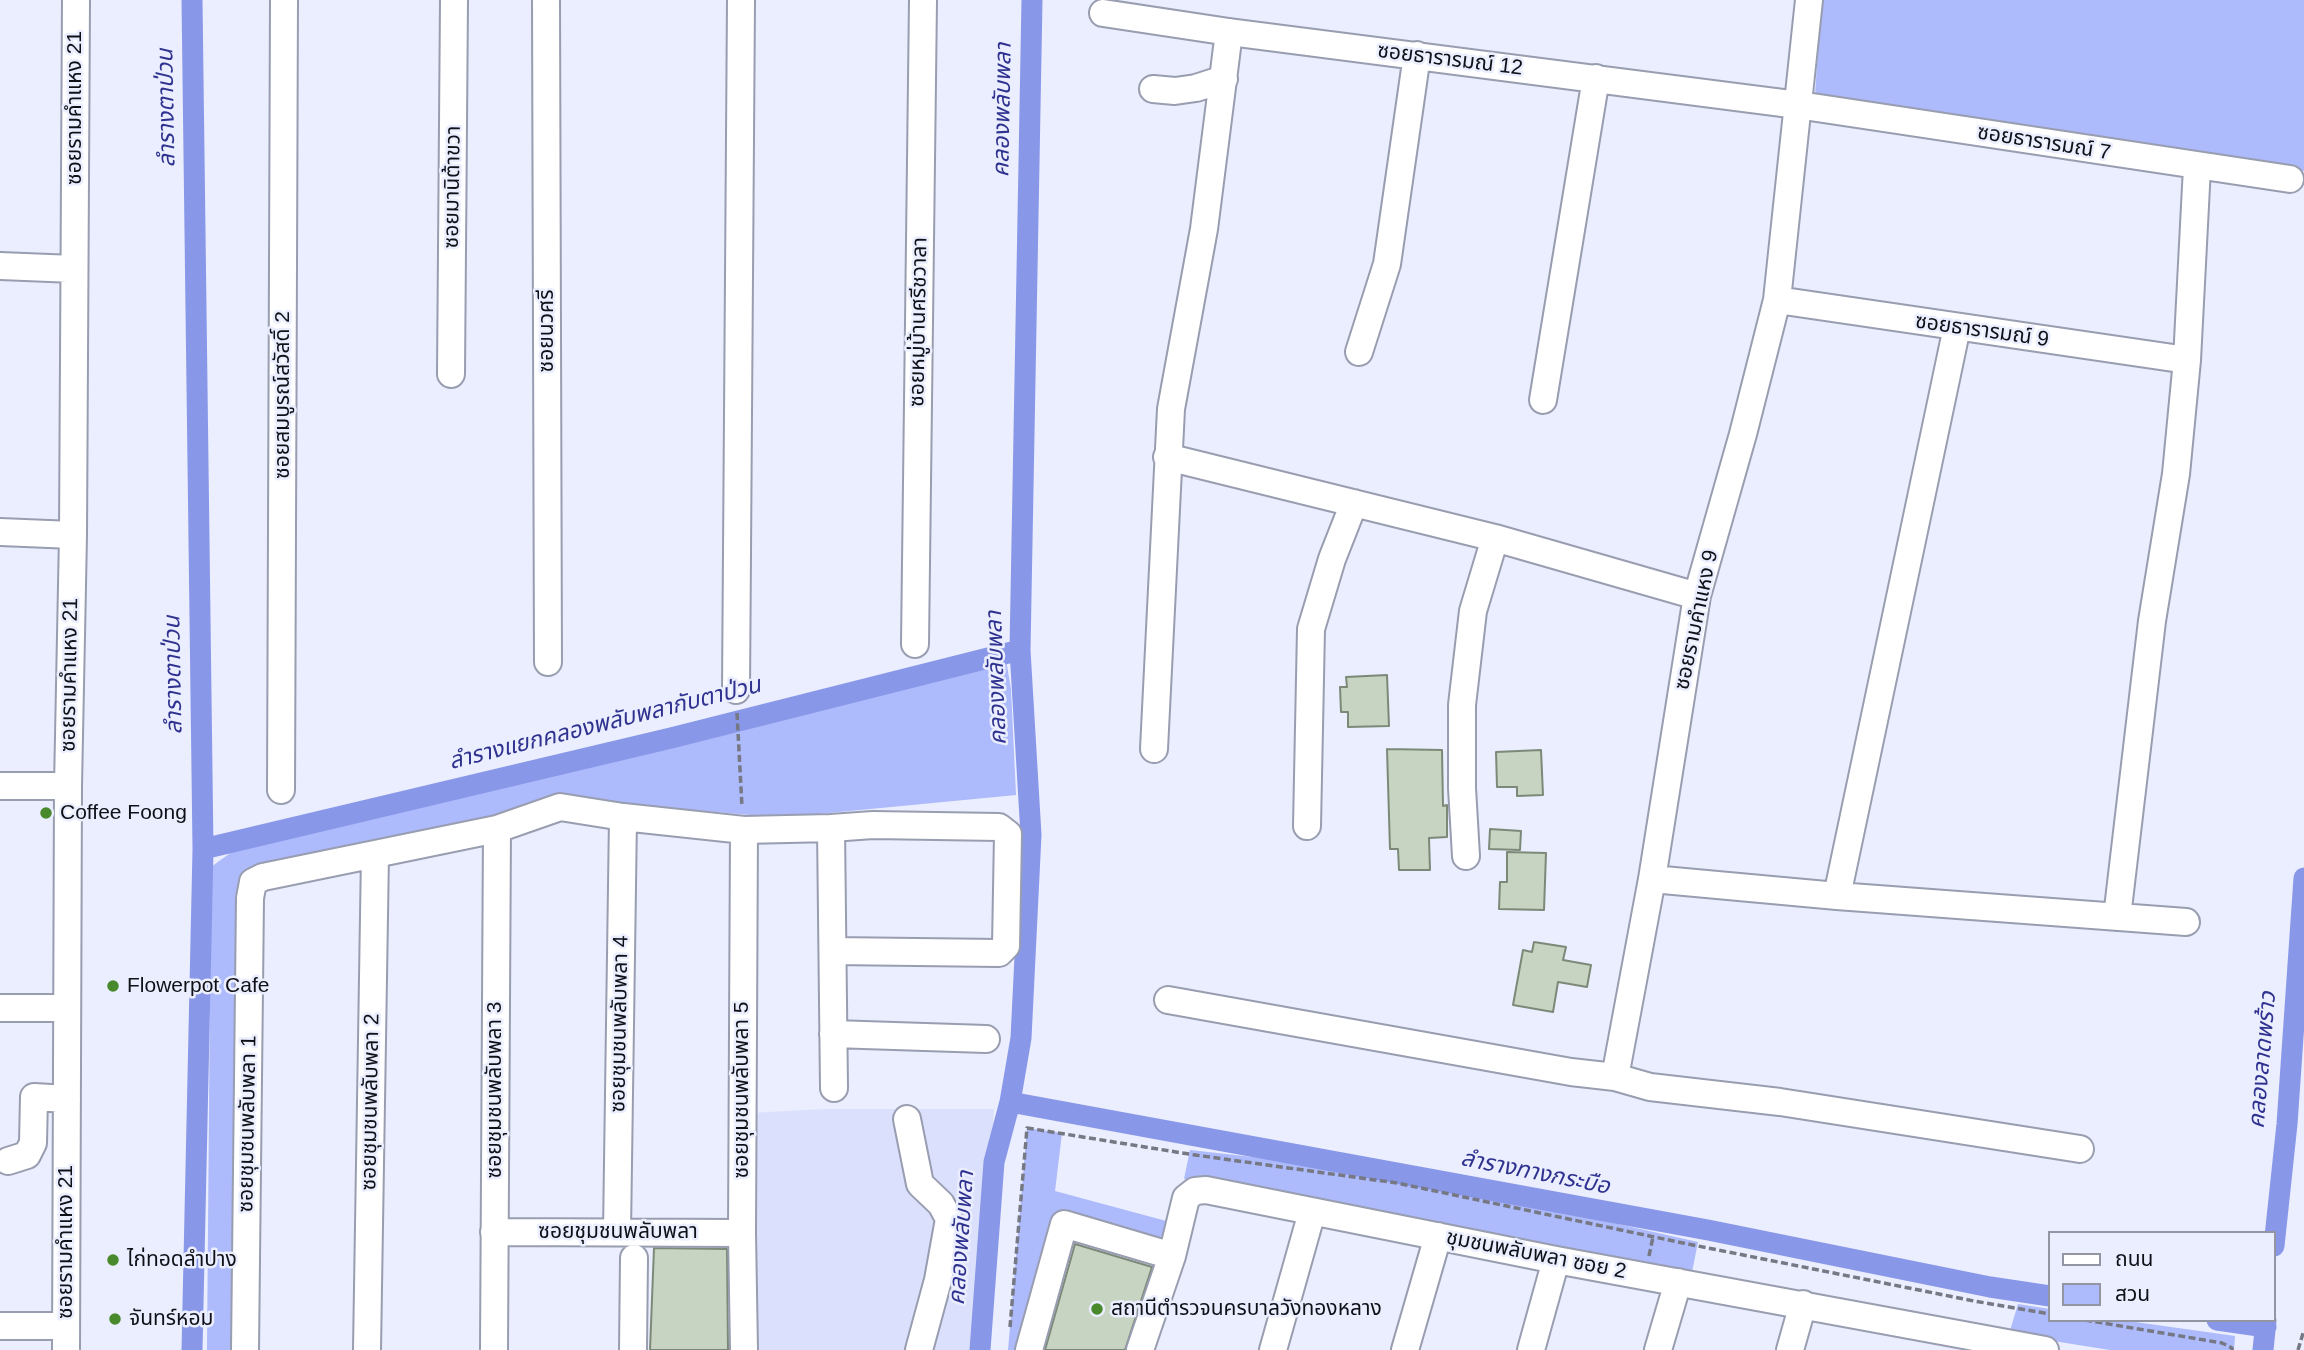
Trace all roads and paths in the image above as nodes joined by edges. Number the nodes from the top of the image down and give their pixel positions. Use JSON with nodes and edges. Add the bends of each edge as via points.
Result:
{"nodes":[{"id":1,"x":76,"y":0,"type":"edge"},
{"id":2,"x":284,"y":0,"type":"edge"},
{"id":3,"x":454,"y":0,"type":"edge"},
{"id":4,"x":545,"y":0,"type":"edge"},
{"id":5,"x":741,"y":0,"type":"edge"},
{"id":6,"x":923,"y":0,"type":"edge"},
{"id":7,"x":1809,"y":0,"type":"edge"},
{"id":8,"x":1103,"y":13,"type":"dead end"},
{"id":9,"x":1229,"y":32,"type":"junction"},
{"id":10,"x":1417,"y":55,"type":"junction"},
{"id":11,"x":1596,"y":78,"type":"junction"},
{"id":12,"x":1224,"y":79,"type":"junction"},
{"id":13,"x":1153,"y":89,"type":"dead end"},
{"id":14,"x":1798,"y":105,"type":"junction"},
{"id":15,"x":2197,"y":167,"type":"junction"},
{"id":16,"x":2290,"y":179,"type":"dead end"},
{"id":17,"x":0,"y":266,"type":"edge"},
{"id":18,"x":74,"y":269,"type":"junction"},
{"id":19,"x":1777,"y":300,"type":"junction"},
{"id":20,"x":1957,"y":327,"type":"junction"},
{"id":21,"x":1359,"y":352,"type":"dead end"},
{"id":22,"x":2187,"y":360,"type":"junction"},
{"id":23,"x":451,"y":374,"type":"dead end"},
{"id":24,"x":1543,"y":400,"type":"dead end"},
{"id":25,"x":1167,"y":457,"type":"junction"},
{"id":26,"x":1354,"y":503,"type":"junction"},
{"id":27,"x":0,"y":532,"type":"edge"},
{"id":28,"x":73,"y":534,"type":"junction"},
{"id":29,"x":1495,"y":538,"type":"junction"},
{"id":30,"x":1697,"y":596,"type":"junction"},
{"id":31,"x":915,"y":644,"type":"dead end"},
{"id":32,"x":548,"y":662,"type":"dead end"},
{"id":33,"x":736,"y":690,"type":"joint"},
{"id":34,"x":1154,"y":748,"type":"dead end"},
{"id":35,"x":0,"y":786,"type":"edge"},
{"id":36,"x":68,"y":786,"type":"junction"},
{"id":37,"x":281,"y":790,"type":"dead end"},
{"id":38,"x":622,"y":817,"type":"junction"},
{"id":39,"x":1307,"y":826,"type":"dead end"},
{"id":40,"x":831,"y":828,"type":"junction"},
{"id":41,"x":497,"y":829,"type":"junction"},
{"id":42,"x":744,"y":830,"type":"junction"},
{"id":43,"x":375,"y":854,"type":"junction"},
{"id":44,"x":1465,"y":856,"type":"dead end"},
{"id":45,"x":1652,"y":879,"type":"junction"},
{"id":46,"x":1837,"y":896,"type":"junction"},
{"id":47,"x":2117,"y":917,"type":"junction"},
{"id":48,"x":2186,"y":922,"type":"dead end"},
{"id":49,"x":832,"y":951,"type":"junction"},
{"id":50,"x":1168,"y":1000,"type":"dead end"},
{"id":51,"x":0,"y":1008,"type":"edge"},
{"id":52,"x":67,"y":1008,"type":"junction"},
{"id":53,"x":833,"y":1034,"type":"junction"},
{"id":54,"x":986,"y":1039,"type":"dead end"},
{"id":55,"x":1615,"y":1077,"type":"junction"},
{"id":56,"x":834,"y":1088,"type":"dead end"},
{"id":57,"x":67,"y":1099,"type":"junction"},
{"id":58,"x":907,"y":1119,"type":"dead end"},
{"id":59,"x":33,"y":1133,"type":"junction"},
{"id":60,"x":67,"y":1135,"type":"junction"},
{"id":61,"x":2080,"y":1149,"type":"dead end"},
{"id":62,"x":8,"y":1161,"type":"dead end"},
{"id":63,"x":1312,"y":1212,"type":"junction"},
{"id":64,"x":494,"y":1232,"type":"junction"},
{"id":65,"x":617,"y":1232,"type":"junction"},
{"id":66,"x":741,"y":1233,"type":"junction"},
{"id":67,"x":1438,"y":1236,"type":"junction"},
{"id":68,"x":1172,"y":1256,"type":"junction"},
{"id":69,"x":634,"y":1258,"type":"dead end"},
{"id":70,"x":1556,"y":1260,"type":"junction"},
{"id":71,"x":1678,"y":1282,"type":"junction"},
{"id":72,"x":1803,"y":1304,"type":"junction"},
{"id":73,"x":2097,"y":1322,"type":"edge"},
{"id":74,"x":0,"y":1326,"type":"edge"},
{"id":75,"x":2304,"y":1330,"type":"edge"},
{"id":76,"x":66,"y":1338,"type":"edge"},
{"id":77,"x":1922,"y":1338,"type":"edge"},
{"id":78,"x":245,"y":1350,"type":"edge"},
{"id":79,"x":367,"y":1350,"type":"edge"},
{"id":80,"x":494,"y":1350,"type":"edge"},
{"id":81,"x":633,"y":1350,"type":"edge"},
{"id":82,"x":744,"y":1350,"type":"edge"},
{"id":83,"x":919,"y":1350,"type":"edge"},
{"id":84,"x":1029,"y":1350,"type":"edge"},
{"id":85,"x":1140,"y":1350,"type":"edge"},
{"id":86,"x":1273,"y":1350,"type":"edge"},
{"id":87,"x":1405,"y":1350,"type":"edge"},
{"id":88,"x":1531,"y":1350,"type":"edge"},
{"id":89,"x":1658,"y":1350,"type":"edge"},
{"id":90,"x":1790,"y":1350,"type":"edge"},
{"id":91,"x":2045,"y":1350,"type":"edge"},
{"id":92,"x":2232,"y":1350,"type":"edge"},
{"id":93,"x":2298,"y":1350,"type":"edge"}],
"edges":[{"from":1,"to":18,"type":"street","name":"ซอยรามคำแหง 21"},
{"from":2,"to":37,"type":"street","name":"ซอยสมบูรณ์สวัสดิ์ 2"},
{"from":3,"to":23,"type":"street","name":"ซอยมานิต้าขวา"},
{"from":4,"to":32,"type":"street","name":"ซอยนวศรี"},
{"from":5,"to":33,"type":"street"},
{"from":6,"to":31,"type":"street","name":"ซอยหมู่บ้านศรีชวาลา"},
{"from":7,"to":14,"type":"street","name":"ซอยรามคำแหง 9"},
{"from":8,"to":9,"type":"street","name":"ซอยธารารมณ์ 12"},
{"from":9,"to":10,"type":"street","name":"ซอยธารารมณ์ 12"},
{"from":9,"to":12,"type":"street"},
{"from":10,"to":11,"type":"street","name":"ซอยธารารมณ์ 12"},
{"from":10,"to":21,"type":"street","via":[[1387,264]]},
{"from":11,"to":14,"type":"street","name":"ซอยธารารมณ์ 12"},
{"from":11,"to":24,"type":"street"},
{"from":12,"to":13,"type":"street","via":[[1186,89]]},
{"from":12,"to":25,"type":"street"},
{"from":14,"to":15,"type":"street","name":"ซอยธารารมณ์ 7"},
{"from":14,"to":19,"type":"street","name":"ซอยรามคำแหง 9"},
{"from":15,"to":16,"type":"street","name":"ซอยธารารมณ์ 7"},
{"from":15,"to":22,"type":"street"},
{"from":17,"to":18,"type":"street"},
{"from":18,"to":28,"type":"street","name":"ซอยรามคำแหง 21"},
{"from":19,"to":20,"type":"street","name":"ซอยธารารมณ์ 9"},
{"from":19,"to":30,"type":"street","name":"ซอยรามคำแหง 9"},
{"from":20,"to":22,"type":"street","name":"ซอยธารารมณ์ 9"},
{"from":20,"to":46,"type":"street"},
{"from":22,"to":47,"type":"street"},
{"from":25,"to":26,"type":"street"},
{"from":25,"to":34,"type":"street"},
{"from":26,"to":29,"type":"street"},
{"from":26,"to":39,"type":"street","via":[[1311,629]]},
{"from":27,"to":28,"type":"street"},
{"from":28,"to":36,"type":"street","name":"ซอยรามคำแหง 21"},
{"from":29,"to":30,"type":"street"},
{"from":29,"to":44,"type":"street","via":[[1473,611],[1462,705]]},
{"from":30,"to":45,"type":"street","name":"ซอยรามคำแหง 9"},
{"from":33,"to":42,"type":"path"},
{"from":35,"to":36,"type":"street"},
{"from":36,"to":52,"type":"street","name":"ซอยรามคำแหง 21"},
{"from":38,"to":41,"type":"street","via":[[560,807]]},
{"from":38,"to":42,"type":"street"},
{"from":38,"to":65,"type":"street","name":"ซอยชุมชนพลับพลา 4"},
{"from":40,"to":42,"type":"street"},
{"from":40,"to":49,"type":"street"},
{"from":40,"to":49,"type":"street","via":[[999,827],[1008,834],[1006,946],[999,953]]},
{"from":41,"to":43,"type":"street"},
{"from":41,"to":64,"type":"street","name":"ซอยชุมชนพลับพลา 3"},
{"from":42,"to":66,"type":"street","name":"ซอยชุมชนพลับพลา 5"},
{"from":43,"to":78,"type":"street","name":"ซอยชุมชนพลับพลา 1","via":[[253,882]]},
{"from":43,"to":79,"type":"street","name":"ซอยชุมชนพลับพลา 2"},
{"from":45,"to":46,"type":"street"},
{"from":45,"to":55,"type":"street","name":"ซอยรามคำแหง 9"},
{"from":46,"to":47,"type":"street"},
{"from":47,"to":48,"type":"street"},
{"from":49,"to":53,"type":"street"},
{"from":50,"to":55,"type":"street"},
{"from":51,"to":52,"type":"street"},
{"from":52,"to":57,"type":"street","name":"ซอยรามคำแหง 21"},
{"from":53,"to":54,"type":"street"},
{"from":53,"to":56,"type":"street"},
{"from":55,"to":61,"type":"street","via":[[1650,1087],[1780,1102]]},
{"from":57,"to":59,"type":"street","via":[[34,1097]]},
{"from":57,"to":60,"type":"street","name":"ซอยรามคำแหง 21"},
{"from":58,"to":83,"type":"street","via":[[920,1184],[949,1219]]},
{"from":59,"to":60,"type":"street"},
{"from":59,"to":62,"type":"street","via":[[27,1155]]},
{"from":60,"to":76,"type":"street","name":"ซอยรามคำแหง 21"},
{"from":63,"to":67,"type":"street","name":"ชุมชนพลับพลา ซอย 2"},
{"from":63,"to":68,"type":"street","name":"ชุมชนพลับพลา ซอย 2","via":[[1195,1191],[1182,1208]]},
{"from":63,"to":86,"type":"street"},
{"from":64,"to":65,"type":"street","name":"ซอยชุมชนพลับพลา"},
{"from":64,"to":80,"type":"street","name":"ซอยชุมชนพลับพลา 3"},
{"from":65,"to":66,"type":"street","name":"ซอยชุมชนพลับพลา"},
{"from":66,"to":82,"type":"street","name":"ซอยชุมชนพลับพลา 5"},
{"from":67,"to":70,"type":"street","name":"ชุมชนพลับพลา ซอย 2"},
{"from":67,"to":87,"type":"street"},
{"from":68,"to":84,"type":"street","via":[[1064,1224]]},
{"from":68,"to":85,"type":"street","name":"ชุมชนพลับพลา ซอย 2"},
{"from":69,"to":81,"type":"street"},
{"from":70,"to":71,"type":"street","name":"ชุมชนพลับพลา ซอย 2"},
{"from":70,"to":88,"type":"street"},
{"from":71,"to":72,"type":"street","name":"ชุมชนพลับพลา ซอย 2"},
{"from":71,"to":89,"type":"street"},
{"from":72,"to":77,"type":"street","name":"ชุมชนพลับพลา ซอย 2"},
{"from":72,"to":90,"type":"street"},
{"from":73,"to":92,"type":"path","via":[[2222,1343]]},
{"from":74,"to":76,"type":"street"},
{"from":75,"to":93,"type":"path"},
{"from":77,"to":91,"type":"street","name":"ชุมชนพลับพลา ซอย 2"}]}
